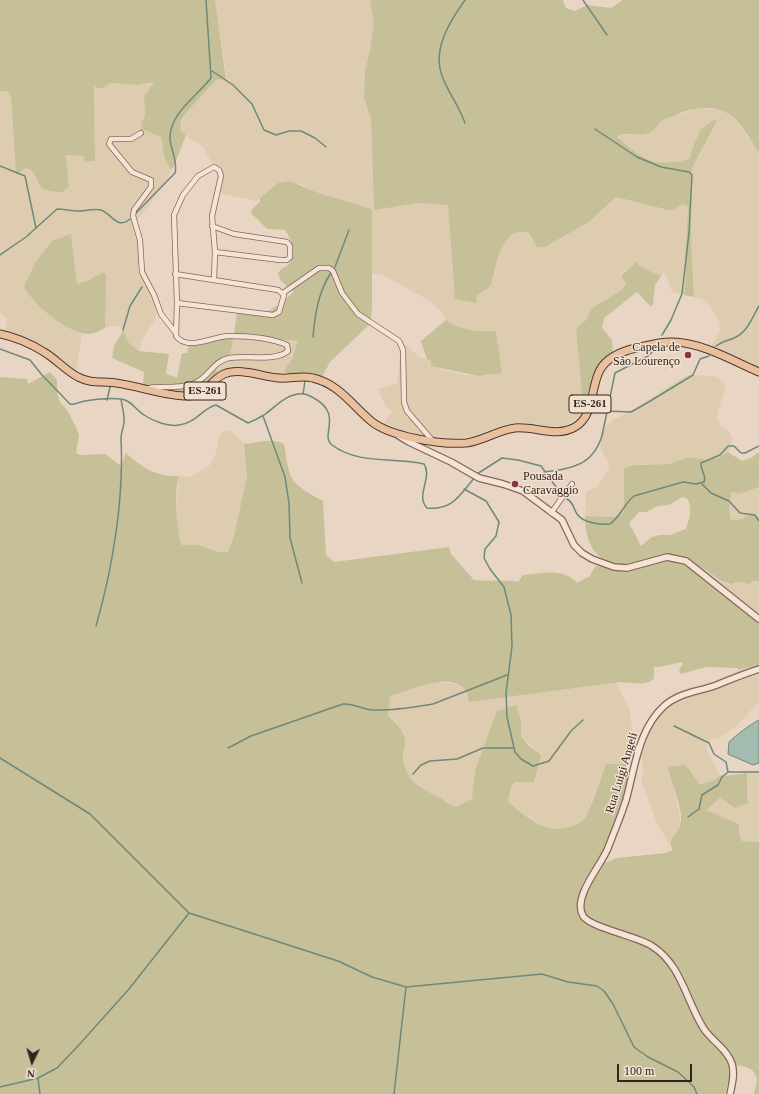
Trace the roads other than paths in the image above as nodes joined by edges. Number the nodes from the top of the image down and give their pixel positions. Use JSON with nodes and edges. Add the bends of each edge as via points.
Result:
{"nodes":[{"id":1,"x":141,"y":133,"type":"dead end"},
{"id":2,"x":212,"y":226,"type":"junction"},
{"id":3,"x":215,"y":252,"type":"junction"},
{"id":4,"x":176,"y":274,"type":"junction"},
{"id":5,"x":214,"y":279,"type":"junction"},
{"id":6,"x":283,"y":293,"type":"junction"},
{"id":7,"x":177,"y":303,"type":"junction"},
{"id":8,"x":175,"y":332,"type":"junction"},
{"id":9,"x":0,"y":334,"type":"edge"},
{"id":10,"x":759,"y":372,"type":"edge"},
{"id":11,"x":144,"y":390,"type":"junction"},
{"id":12,"x":399,"y":435,"type":"junction"},
{"id":13,"x":432,"y":440,"type":"junction"},
{"id":14,"x":572,"y":484,"type":"dead end"},
{"id":15,"x":551,"y":513,"type":"junction"},
{"id":16,"x":759,"y":619,"type":"edge"},
{"id":17,"x":759,"y":669,"type":"edge"},
{"id":18,"x":730,"y":1094,"type":"edge"}],
"edges":[{"from":1,"to":8,"type":"street","via":[[132,139],[111,139],[108,144],[132,172],[151,180],[151,186],[133,213],[140,240],[142,272],[161,314]]},
{"from":2,"to":3,"type":"street"},
{"from":2,"to":3,"type":"street","via":[[234,234],[287,242],[290,246],[290,257],[287,260]]},
{"from":2,"to":4,"type":"street","via":[[221,178],[221,172],[217,168],[211,168],[198,176],[182,195],[175,211],[173,221]]},
{"from":3,"to":5,"type":"street"},
{"from":4,"to":5,"type":"street"},
{"from":4,"to":7,"type":"street"},
{"from":5,"to":6,"type":"street"},
{"from":6,"to":7,"type":"street","via":[[278,312],[273,315]]},
{"from":6,"to":13,"type":"street","via":[[315,270],[324,267],[333,271],[342,293],[358,314],[399,340],[403,350],[404,402],[407,411]]},
{"from":7,"to":8,"type":"street"},
{"from":8,"to":11,"type":"street","via":[[179,340],[185,343],[231,336],[282,343],[289,349],[284,354],[268,357],[218,362],[198,382],[188,385]]},
{"from":9,"to":11,"type":"main road","number":"ES-261","via":[[44,352],[83,380],[116,383]]},
{"from":10,"to":13,"type":"main road","number":"ES-261","via":[[693,345],[664,342],[626,350],[607,362],[600,370],[585,417],[574,428],[565,432],[516,428],[468,442]]},
{"from":11,"to":12,"type":"main road","number":"ES-261","via":[[194,395],[207,390],[221,376],[230,373],[280,378],[309,376],[335,387],[371,422]]},
{"from":12,"to":13,"type":"main road","number":"ES-261"},
{"from":12,"to":15,"type":"street","via":[[479,478],[523,491]]},
{"from":14,"to":15,"type":"street"},
{"from":15,"to":16,"type":"street","via":[[562,520],[574,545],[592,559],[614,567],[627,568],[667,557],[686,561]]},
{"from":17,"to":18,"type":"street","name":"Rua Luigi Angeli","via":[[687,692],[664,706],[654,717],[640,746],[626,800],[605,856],[584,891],[581,902],[583,916],[599,927],[650,945],[661,952],[672,965],[705,1030],[729,1057],[733,1073]]}]}
